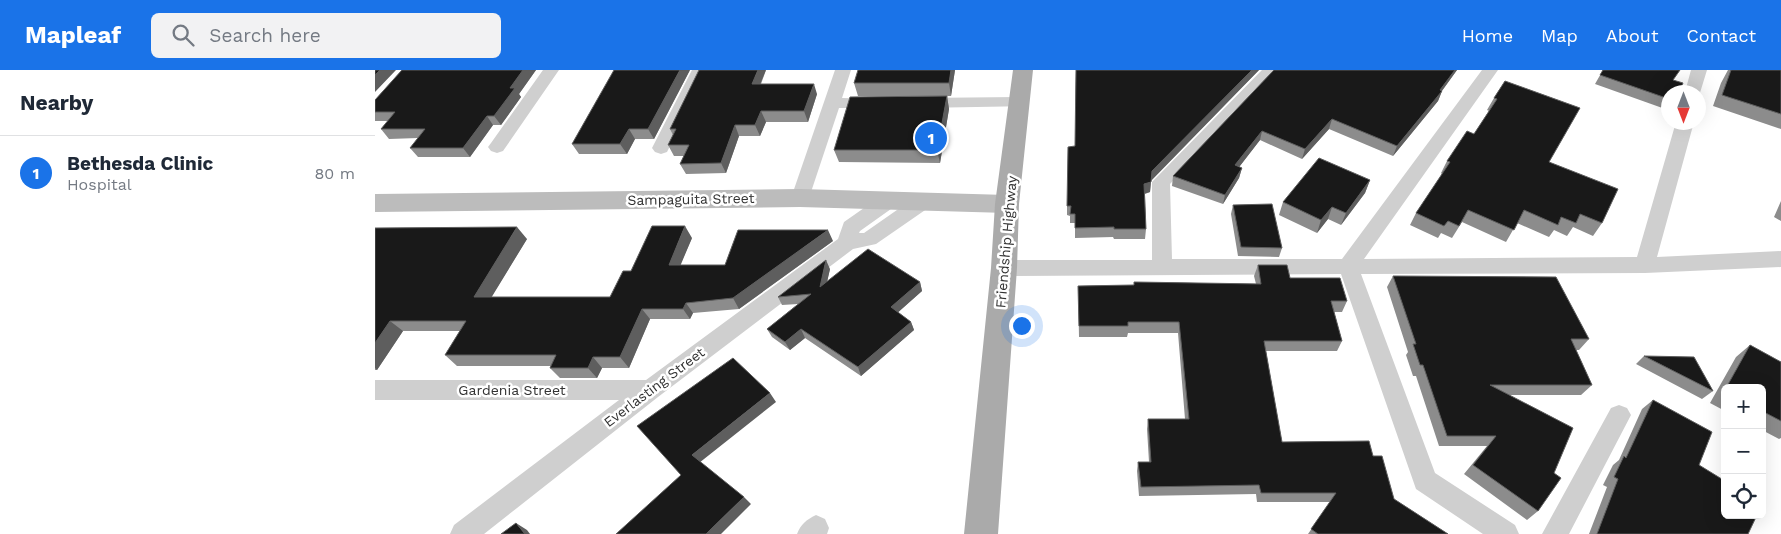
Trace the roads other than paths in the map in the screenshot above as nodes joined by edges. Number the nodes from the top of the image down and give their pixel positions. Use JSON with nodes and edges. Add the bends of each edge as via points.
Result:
{"nodes":[{"id":1,"x":551,"y":70,"type":"edge"},
{"id":2,"x":700,"y":70,"type":"edge"},
{"id":3,"x":843,"y":70,"type":"edge"},
{"id":4,"x":1023,"y":70,"type":"edge"},
{"id":5,"x":1271,"y":70,"type":"edge"},
{"id":6,"x":1490,"y":70,"type":"edge"},
{"id":7,"x":1699,"y":70,"type":"edge"},
{"id":8,"x":1695,"y":85,"type":"edge"},
{"id":9,"x":1020,"y":102,"type":"junction"},
{"id":10,"x":833,"y":103,"type":"junction"},
{"id":11,"x":1683,"y":130,"type":"edge"},
{"id":12,"x":497,"y":147,"type":"dead end"},
{"id":13,"x":661,"y":148,"type":"dead end"},
{"id":14,"x":800,"y":198,"type":"junction"},
{"id":15,"x":891,"y":199,"type":"junction"},
{"id":16,"x":924,"y":201,"type":"junction"},
{"id":17,"x":375,"y":204,"type":"edge"},
{"id":18,"x":1007,"y":204,"type":"junction"},
{"id":19,"x":847,"y":243,"type":"junction"},
{"id":20,"x":1781,"y":259,"type":"edge"},
{"id":21,"x":1645,"y":265,"type":"junction"},
{"id":22,"x":1348,"y":266,"type":"junction"},
{"id":23,"x":1162,"y":267,"type":"junction"},
{"id":24,"x":1004,"y":268,"type":"junction"},
{"id":25,"x":375,"y":390,"type":"edge"},
{"id":26,"x":650,"y":390,"type":"junction"},
{"id":27,"x":1619,"y":415,"type":"dead end"},
{"id":28,"x":463,"y":534,"type":"edge"},
{"id":29,"x":981,"y":534,"type":"edge"},
{"id":30,"x":1507,"y":534,"type":"edge"},
{"id":31,"x":1555,"y":534,"type":"edge"}],
"edges":[{"from":1,"to":12,"type":"street"},
{"from":2,"to":13,"type":"street"},
{"from":3,"to":10,"type":"street"},
{"from":4,"to":9,"type":"main road","name":"Friendship Highway"},
{"from":5,"to":23,"type":"street","via":[[1161,182]]},
{"from":6,"to":22,"type":"street"},
{"from":7,"to":8,"type":"street"},
{"from":9,"to":10,"type":"street"},
{"from":9,"to":18,"type":"main road","name":"Friendship Highway"},
{"from":10,"to":14,"type":"street"},
{"from":11,"to":21,"type":"street"},
{"from":14,"to":15,"type":"main road","name":"Sampaguita Street"},
{"from":14,"to":17,"type":"main road","name":"Sampaguita Street"},
{"from":15,"to":16,"type":"main road","name":"Sampaguita Street"},
{"from":15,"to":19,"type":"street","name":"Everlasting Street","via":[[851,227]]},
{"from":16,"to":18,"type":"main road","name":"Sampaguita Street"},
{"from":16,"to":19,"type":"street","name":"Everlasting Street","via":[[869,239]]},
{"from":18,"to":24,"type":"main road","name":"Friendship Highway"},
{"from":19,"to":26,"type":"street","name":"Everlasting Street"},
{"from":20,"to":21,"type":"street"},
{"from":21,"to":22,"type":"street"},
{"from":22,"to":23,"type":"street"},
{"from":22,"to":30,"type":"street","via":[[1425,481]]},
{"from":23,"to":24,"type":"street"},
{"from":24,"to":29,"type":"main road","name":"Friendship Highway"},
{"from":25,"to":26,"type":"street","name":"Gardenia Street"},
{"from":26,"to":28,"type":"street","name":"Everlasting Street"},
{"from":27,"to":31,"type":"street"}]}
